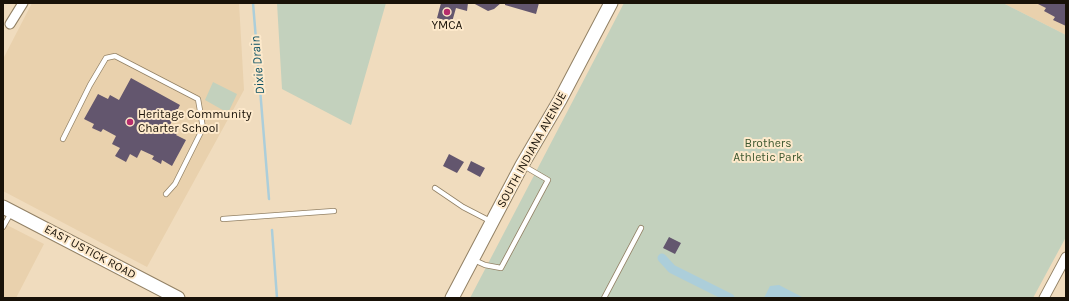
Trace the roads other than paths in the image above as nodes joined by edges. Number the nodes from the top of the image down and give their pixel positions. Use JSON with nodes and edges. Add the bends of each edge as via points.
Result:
{"nodes":[{"id":1,"x":23,"y":3,"type":"edge"},
{"id":2,"x":612,"y":3,"type":"edge"},
{"id":3,"x":10,"y":24,"type":"dead end"},
{"id":4,"x":63,"y":139,"type":"dead end"},
{"id":5,"x":522,"y":165,"type":"junction"},
{"id":6,"x":435,"y":188,"type":"dead end"},
{"id":7,"x":166,"y":194,"type":"dead end"},
{"id":8,"x":7,"y":209,"type":"edge"},
{"id":9,"x":334,"y":211,"type":"dead end"},
{"id":10,"x":223,"y":219,"type":"dead end"},
{"id":11,"x":492,"y":222,"type":"junction"},
{"id":12,"x":3,"y":227,"type":"edge"},
{"id":13,"x":641,"y":228,"type":"dead end"},
{"id":14,"x":1066,"y":256,"type":"edge"},
{"id":15,"x":472,"y":259,"type":"junction"},
{"id":16,"x":178,"y":298,"type":"edge"},
{"id":17,"x":452,"y":298,"type":"edge"},
{"id":18,"x":604,"y":298,"type":"edge"},
{"id":19,"x":1044,"y":298,"type":"edge"}],
"edges":[{"from":1,"to":3,"type":"street"},
{"from":2,"to":5,"type":"main road","name":"SOUTH INDIANA AVENUE"},
{"from":4,"to":7,"type":"lane","via":[[106,58],[115,56],[198,99],[203,128],[175,184]]},
{"from":5,"to":11,"type":"main road","name":"SOUTH INDIANA AVENUE"},
{"from":5,"to":15,"type":"lane","via":[[548,180],[504,263],[501,268],[492,267]]},
{"from":6,"to":11,"type":"lane"},
{"from":8,"to":12,"type":"lane"},
{"from":8,"to":16,"type":"main road","name":"EAST USTICK ROAD"},
{"from":9,"to":10,"type":"lane"},
{"from":11,"to":15,"type":"main road","name":"SOUTH INDIANA AVENUE"},
{"from":13,"to":18,"type":"lane"},
{"from":14,"to":19,"type":"street"},
{"from":15,"to":17,"type":"main road","name":"SOUTH INDIANA AVENUE"}]}
